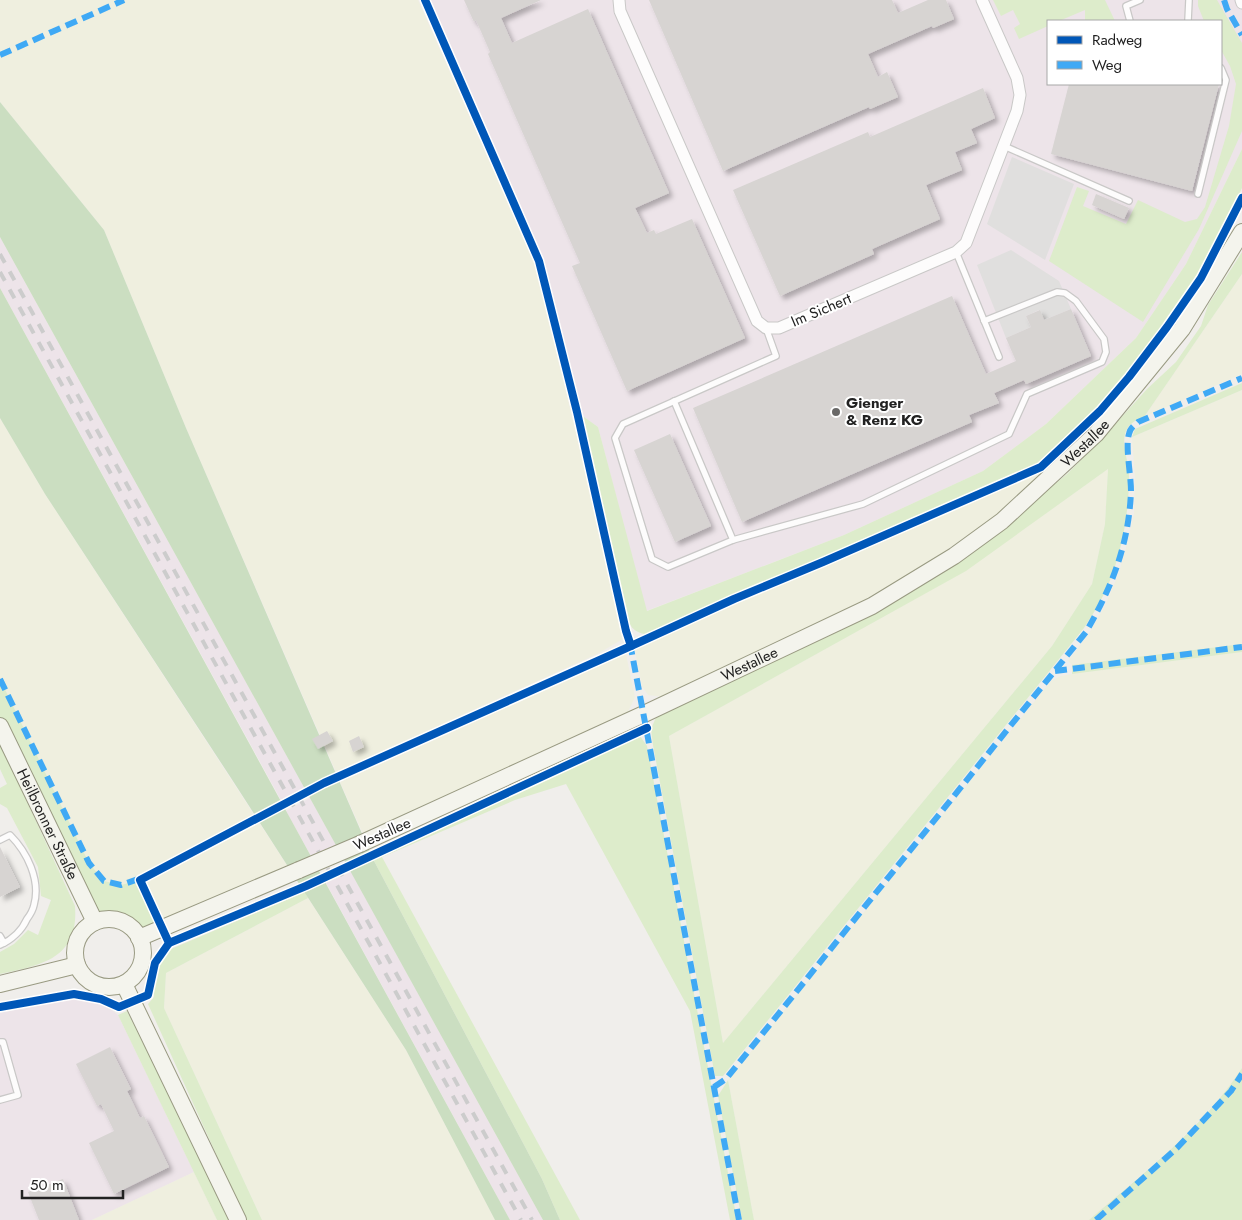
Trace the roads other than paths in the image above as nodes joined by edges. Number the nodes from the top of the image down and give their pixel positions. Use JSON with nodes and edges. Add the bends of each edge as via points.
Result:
{"nodes":[{"id":1,"x":620,"y":0,"type":"edge"},
{"id":2,"x":982,"y":0,"type":"edge"},
{"id":3,"x":1140,"y":0,"type":"edge"},
{"id":4,"x":1189,"y":0,"type":"edge"},
{"id":5,"x":1130,"y":20,"type":"edge"},
{"id":6,"x":1188,"y":20,"type":"edge"},
{"id":7,"x":1222,"y":70,"type":"edge"},
{"id":8,"x":1004,"y":146,"type":"junction"},
{"id":9,"x":1198,"y":194,"type":"dead end"},
{"id":10,"x":1128,"y":201,"type":"dead end"},
{"id":11,"x":1242,"y":232,"type":"edge"},
{"id":12,"x":956,"y":252,"type":"junction"},
{"id":13,"x":984,"y":321,"type":"junction"},
{"id":14,"x":766,"y":328,"type":"junction"},
{"id":15,"x":999,"y":357,"type":"dead end"},
{"id":16,"x":674,"y":401,"type":"junction"},
{"id":17,"x":733,"y":540,"type":"junction"},
{"id":18,"x":0,"y":726,"type":"edge"},
{"id":19,"x":0,"y":840,"type":"edge"},
{"id":20,"x":95,"y":922,"type":"junction"},
{"id":21,"x":0,"y":936,"type":"edge"},
{"id":22,"x":139,"y":938,"type":"junction"},
{"id":23,"x":2,"y":944,"type":"edge"},
{"id":24,"x":77,"y":965,"type":"junction"},
{"id":25,"x":0,"y":984,"type":"edge"},
{"id":26,"x":124,"y":984,"type":"junction"},
{"id":27,"x":0,"y":1042,"type":"edge"},
{"id":28,"x":0,"y":1100,"type":"edge"},
{"id":29,"x":238,"y":1220,"type":"edge"}],
"edges":[{"from":1,"to":14,"type":"street","via":[[620,11],[757,321]]},
{"from":2,"to":8,"type":"street","via":[[1017,78],[1020,95]]},
{"from":3,"to":5,"type":"lane","via":[[1126,6]]},
{"from":4,"to":6,"type":"lane"},
{"from":7,"to":9,"type":"lane","via":[[1226,80]]},
{"from":8,"to":10,"type":"lane"},
{"from":8,"to":12,"type":"street","via":[[966,243]]},
{"from":11,"to":22,"type":"main road","name":"Westallee","bridge":true,"via":[[1182,329],[1096,434],[1002,521],[954,556],[864,610],[644,714],[360,844]]},
{"from":12,"to":13,"type":"lane"},
{"from":12,"to":14,"type":"street","name":"Im Sichert","via":[[779,328]]},
{"from":13,"to":15,"type":"lane"},
{"from":13,"to":17,"type":"lane","via":[[1056,292],[1065,293],[1076,301],[1104,339],[1106,352],[1102,362],[1027,394],[1009,434],[863,504]]},
{"from":14,"to":16,"type":"lane","via":[[776,356]]},
{"from":16,"to":17,"type":"lane"},
{"from":16,"to":17,"type":"lane","via":[[623,424],[616,438],[652,559],[668,567]]},
{"from":18,"to":20,"type":"main road","name":"Heilbronner Straße"},
{"from":19,"to":23,"type":"lane","via":[[10,835],[17,842],[36,883],[34,905],[22,930]]},
{"from":20,"to":22,"type":"main road","via":[[109,918],[121,921]]},
{"from":20,"to":24,"type":"main road","via":[[84,929],[77,940]]},
{"from":21,"to":23,"type":"lane"},
{"from":22,"to":26,"type":"main road","via":[[143,950],[141,964]]},
{"from":24,"to":25,"type":"main road"},
{"from":24,"to":26,"type":"main road","via":[[84,977],[96,985]]},
{"from":26,"to":29,"type":"main road"},
{"from":27,"to":28,"type":"lane","via":[[3,1042],[18,1095]]}]}
